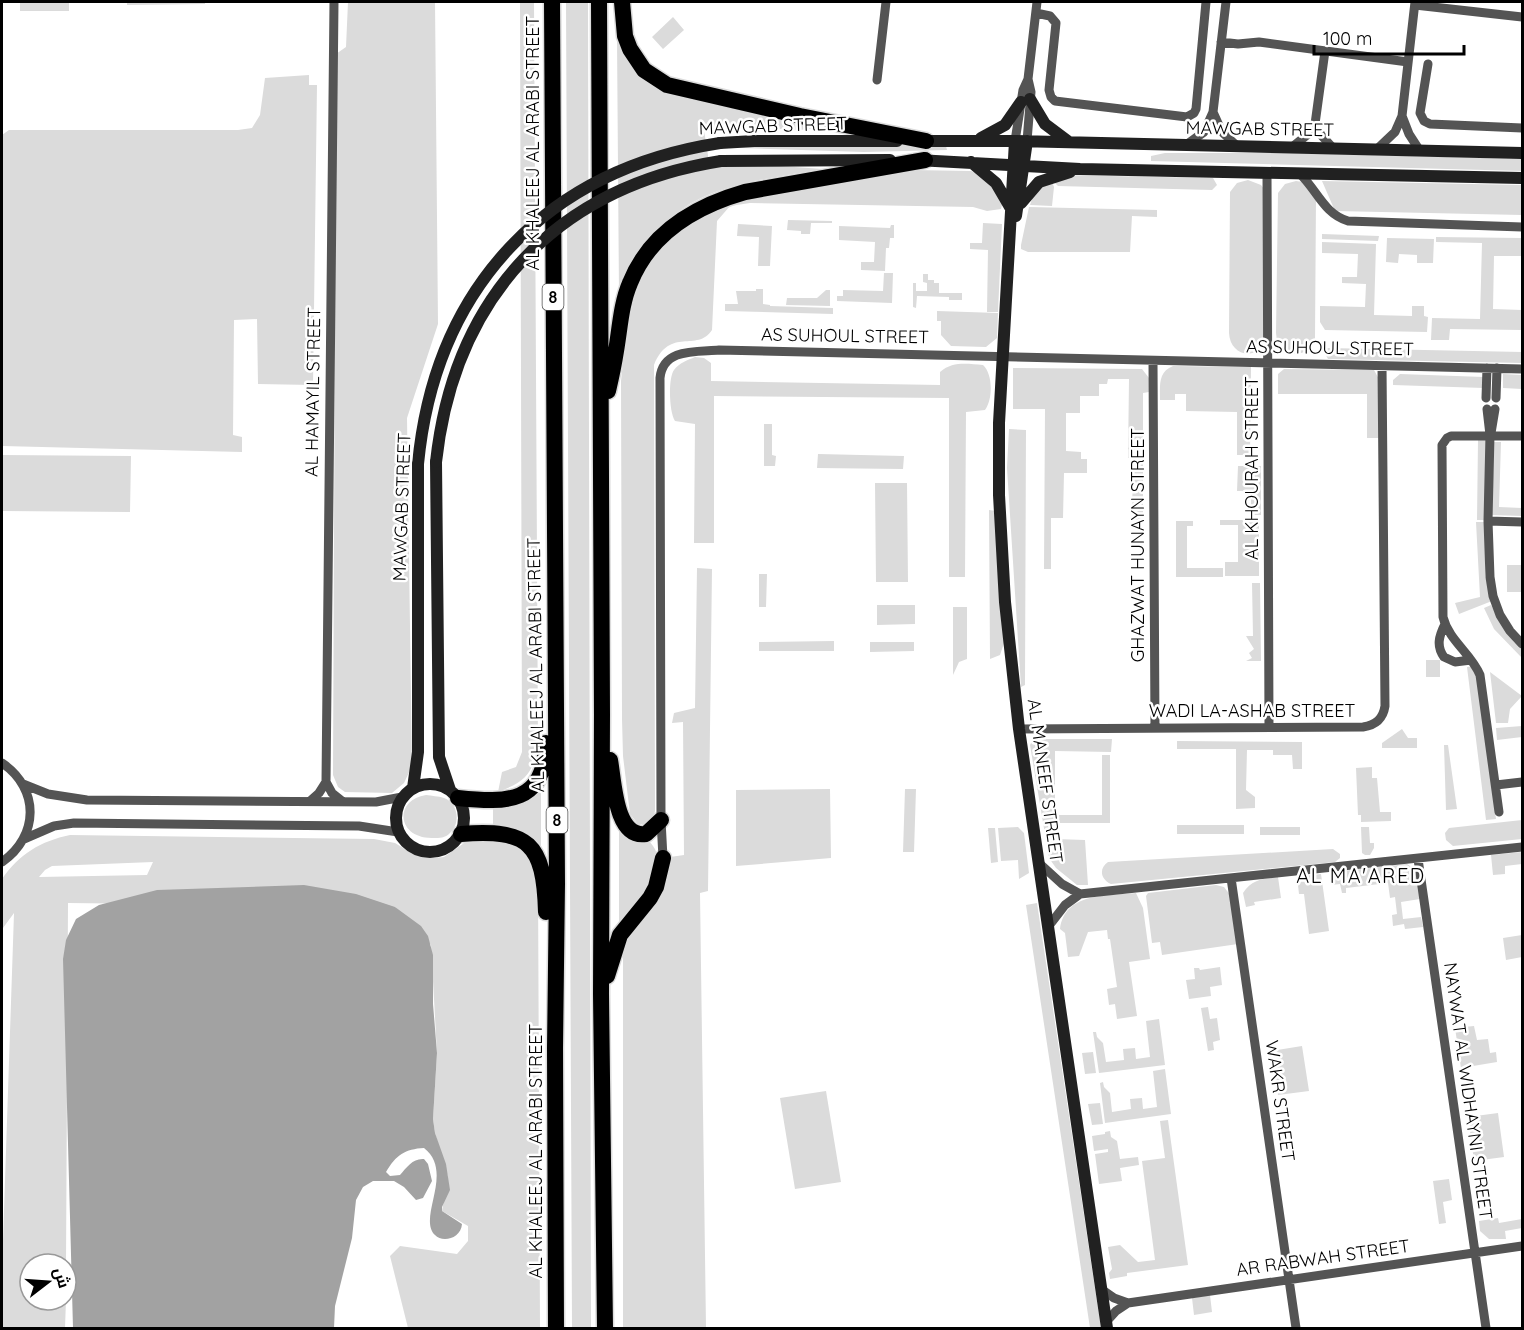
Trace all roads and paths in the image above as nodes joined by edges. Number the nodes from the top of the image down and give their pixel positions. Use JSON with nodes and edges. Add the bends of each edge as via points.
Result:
{"nodes":[{"id":1,"x":334,"y":2,"type":"edge"},
{"id":2,"x":552,"y":2,"type":"edge"},
{"id":3,"x":599,"y":2,"type":"edge"},
{"id":4,"x":622,"y":2,"type":"edge"},
{"id":5,"x":886,"y":2,"type":"edge"},
{"id":6,"x":1037,"y":2,"type":"edge"},
{"id":7,"x":1206,"y":2,"type":"edge"},
{"id":8,"x":1226,"y":2,"type":"edge"},
{"id":9,"x":1415,"y":3,"type":"edge"},
{"id":10,"x":1036,"y":13,"type":"junction"},
{"id":11,"x":1522,"y":17,"type":"edge"},
{"id":12,"x":1203,"y":33,"type":"junction"},
{"id":13,"x":1221,"y":39,"type":"junction"},
{"id":14,"x":1325,"y":51,"type":"junction"},
{"id":15,"x":1408,"y":62,"type":"junction"},
{"id":16,"x":1428,"y":64,"type":"dead end"},
{"id":17,"x":877,"y":80,"type":"dead end"},
{"id":18,"x":1406,"y":80,"type":"junction"},
{"id":19,"x":1425,"y":83,"type":"junction"},
{"id":20,"x":1026,"y":100,"type":"junction"},
{"id":21,"x":1213,"y":112,"type":"junction"},
{"id":22,"x":1402,"y":116,"type":"junction"},
{"id":23,"x":1315,"y":124,"type":"junction"},
{"id":24,"x":1522,"y":128,"type":"edge"},
{"id":25,"x":977,"y":140,"type":"junction"},
{"id":26,"x":926,"y":141,"type":"junction"},
{"id":27,"x":1021,"y":141,"type":"junction"},
{"id":28,"x":1070,"y":142,"type":"junction"},
{"id":29,"x":1186,"y":145,"type":"junction"},
{"id":30,"x":1237,"y":147,"type":"junction"},
{"id":31,"x":1291,"y":148,"type":"junction"},
{"id":32,"x":1334,"y":149,"type":"junction"},
{"id":33,"x":1376,"y":150,"type":"junction"},
{"id":34,"x":1420,"y":151,"type":"junction"},
{"id":35,"x":1522,"y":153,"type":"edge"},
{"id":36,"x":924,"y":160,"type":"junction"},
{"id":37,"x":970,"y":162,"type":"junction"},
{"id":38,"x":1019,"y":165,"type":"junction"},
{"id":39,"x":1080,"y":169,"type":"junction"},
{"id":40,"x":1267,"y":173,"type":"junction"},
{"id":41,"x":1300,"y":174,"type":"junction"},
{"id":42,"x":1522,"y":178,"type":"edge"},
{"id":43,"x":1014,"y":208,"type":"junction"},
{"id":44,"x":1522,"y":226,"type":"edge"},
{"id":45,"x":1002,"y":357,"type":"junction"},
{"id":46,"x":1153,"y":361,"type":"junction"},
{"id":47,"x":1268,"y":364,"type":"junction"},
{"id":48,"x":1382,"y":366,"type":"junction"},
{"id":49,"x":1492,"y":368,"type":"junction"},
{"id":50,"x":1522,"y":369,"type":"edge"},
{"id":51,"x":1491,"y":398,"type":"dead end"},
{"id":52,"x":1491,"y":409,"type":"dead end"},
{"id":53,"x":601,"y":424,"type":"junction"},
{"id":54,"x":1490,"y":435,"type":"junction"},
{"id":55,"x":1522,"y":436,"type":"edge"},
{"id":56,"x":1488,"y":521,"type":"junction"},
{"id":57,"x":1522,"y":522,"type":"edge"},
{"id":58,"x":554,"y":593,"type":"junction"},
{"id":59,"x":1445,"y":624,"type":"junction"},
{"id":60,"x":1522,"y":644,"type":"edge"},
{"id":61,"x":1471,"y":660,"type":"junction"},
{"id":62,"x":602,"y":714,"type":"junction"},
{"id":63,"x":1269,"y":727,"type":"junction"},
{"id":64,"x":1155,"y":728,"type":"junction"},
{"id":65,"x":1019,"y":729,"type":"junction"},
{"id":66,"x":2,"y":763,"type":"edge"},
{"id":67,"x":326,"y":782,"type":"junction"},
{"id":68,"x":1522,"y":782,"type":"edge"},
{"id":69,"x":23,"y":784,"type":"junction"},
{"id":70,"x":1496,"y":785,"type":"junction"},
{"id":71,"x":413,"y":788,"type":"junction"},
{"id":72,"x":454,"y":794,"type":"junction"},
{"id":73,"x":402,"y":797,"type":"junction"},
{"id":74,"x":310,"y":801,"type":"junction"},
{"id":75,"x":342,"y":801,"type":"junction"},
{"id":76,"x":1499,"y":812,"type":"dead end"},
{"id":77,"x":661,"y":820,"type":"junction"},
{"id":78,"x":398,"y":832,"type":"junction"},
{"id":79,"x":461,"y":834,"type":"junction"},
{"id":80,"x":24,"y":839,"type":"junction"},
{"id":81,"x":1522,"y":847,"type":"edge"},
{"id":82,"x":663,"y":858,"type":"joint"},
{"id":83,"x":1418,"y":858,"type":"junction"},
{"id":84,"x":2,"y":862,"type":"edge"},
{"id":85,"x":1039,"y":863,"type":"junction"},
{"id":86,"x":1231,"y":878,"type":"junction"},
{"id":87,"x":1080,"y":894,"type":"junction"},
{"id":88,"x":1048,"y":927,"type":"junction"},
{"id":89,"x":601,"y":994,"type":"junction"},
{"id":90,"x":555,"y":1048,"type":"junction"},
{"id":91,"x":1522,"y":1246,"type":"edge"},
{"id":92,"x":1475,"y":1253,"type":"junction"},
{"id":93,"x":1289,"y":1280,"type":"junction"},
{"id":94,"x":1101,"y":1289,"type":"junction"},
{"id":95,"x":1128,"y":1304,"type":"junction"},
{"id":96,"x":1106,"y":1325,"type":"edge"},
{"id":97,"x":556,"y":1329,"type":"edge"},
{"id":98,"x":605,"y":1329,"type":"edge"},
{"id":99,"x":1296,"y":1329,"type":"edge"},
{"id":100,"x":1486,"y":1329,"type":"edge"}],
"edges":[{"from":1,"to":67,"type":"street","name":"AL HAMAYIL STREET"},
{"from":2,"to":58,"type":"highway","name":"AL KHALEEJ AL ARABI STREET","number":"8"},
{"from":3,"to":53,"type":"highway"},
{"from":4,"to":26,"type":"highway","via":[[630,49],[644,70],[667,85]]},
{"from":5,"to":17,"type":"street"},
{"from":6,"to":10,"type":"street"},
{"from":7,"to":12,"type":"street"},
{"from":8,"to":13,"type":"street"},
{"from":9,"to":11,"type":"street"},
{"from":9,"to":15,"type":"street"},
{"from":10,"to":12,"type":"street","via":[[1050,16],[1056,23],[1049,90],[1057,103],[1191,115],[1197,109]]},
{"from":10,"to":20,"type":"street","via":[[1028,78],[1031,88]]},
{"from":12,"to":13,"type":"street"},
{"from":13,"to":14,"type":"street","via":[[1238,44],[1259,42]]},
{"from":13,"to":21,"type":"street"},
{"from":14,"to":15,"type":"street"},
{"from":14,"to":23,"type":"street"},
{"from":15,"to":18,"type":"street"},
{"from":16,"to":19,"type":"street"},
{"from":18,"to":19,"type":"street"},
{"from":18,"to":22,"type":"street"},
{"from":19,"to":24,"type":"street","via":[[1420,113],[1427,122]]},
{"from":20,"to":25,"type":"main road","via":[[1005,125]]},
{"from":20,"to":27,"type":"street"},
{"from":20,"to":28,"type":"main road","via":[[1045,124]]},
{"from":21,"to":29,"type":"street","via":[[1204,132]]},
{"from":21,"to":30,"type":"street","via":[[1222,132]]},
{"from":22,"to":33,"type":"street","via":[[1395,132]]},
{"from":22,"to":34,"type":"street"},
{"from":23,"to":31,"type":"street"},
{"from":23,"to":32,"type":"street"},
{"from":25,"to":26,"type":"main road","name":"MAWGAB STREET"},
{"from":25,"to":27,"type":"main road","name":"MAWGAB STREET"},
{"from":26,"to":71,"type":"main road","name":"MAWGAB STREET","bridge":true,"via":[[754,141],[720,143],[657,156],[598,180],[571,196],[507,252],[480,285],[448,340],[427,400],[421,432],[418,752]]},
{"from":27,"to":28,"type":"main road","name":"MAWGAB STREET"},
{"from":27,"to":38,"type":"main road","name":"AL MANEEF STREET"},
{"from":28,"to":29,"type":"main road","name":"MAWGAB STREET"},
{"from":29,"to":30,"type":"main road","name":"MAWGAB STREET"},
{"from":30,"to":31,"type":"main road","name":"MAWGAB STREET"},
{"from":31,"to":32,"type":"main road","name":"MAWGAB STREET"},
{"from":32,"to":33,"type":"main road","name":"MAWGAB STREET"},
{"from":33,"to":34,"type":"main road","name":"MAWGAB STREET"},
{"from":34,"to":35,"type":"main road","name":"MAWGAB STREET"},
{"from":36,"to":37,"type":"main road","name":"MAWGAB STREET"},
{"from":36,"to":53,"type":"highway","via":[[745,192],[721,199],[677,222],[658,239],[630,282]]},
{"from":36,"to":72,"type":"main road","name":"MAWGAB STREET","bridge":true,"via":[[721,161],[662,174],[607,196],[557,229],[495,294],[465,346],[446,402],[436,462],[439,757]]},
{"from":37,"to":38,"type":"main road","name":"MAWGAB STREET"},
{"from":37,"to":43,"type":"main road","via":[[996,183]]},
{"from":38,"to":39,"type":"main road","name":"MAWGAB STREET"},
{"from":38,"to":43,"type":"main road","name":"AL MANEEF STREET"},
{"from":39,"to":40,"type":"main road","name":"MAWGAB STREET"},
{"from":39,"to":43,"type":"main road","via":[[1039,182]]},
{"from":40,"to":41,"type":"main road","name":"MAWGAB STREET"},
{"from":40,"to":47,"type":"street","name":"AL KHOURAH STREET"},
{"from":41,"to":42,"type":"main road","name":"MAWGAB STREET"},
{"from":41,"to":44,"type":"street","via":[[1332,215],[1348,221]]},
{"from":43,"to":45,"type":"main road","name":"AL MANEEF STREET"},
{"from":45,"to":46,"type":"street","name":"AS SUHOUL STREET"},
{"from":45,"to":65,"type":"main road","name":"AL MANEEF STREET","via":[[1001,541]]},
{"from":45,"to":77,"type":"street","name":"AS SUHOUL STREET","via":[[719,350],[683,352],[666,363],[660,378]]},
{"from":46,"to":47,"type":"street","name":"AS SUHOUL STREET"},
{"from":46,"to":64,"type":"street","name":"GHAZWAT HUNAYN STREET"},
{"from":47,"to":48,"type":"street","name":"AS SUHOUL STREET"},
{"from":47,"to":63,"type":"street","name":"AL KHOURAH STREET"},
{"from":48,"to":49,"type":"street","name":"AS SUHOUL STREET"},
{"from":48,"to":63,"type":"street","name":"WADI LA-ASHAB STREET","via":[[1384,712],[1376,723],[1363,727]]},
{"from":49,"to":50,"type":"street","name":"AS SUHOUL STREET"},
{"from":49,"to":51,"type":"street"},
{"from":52,"to":54,"type":"street"},
{"from":53,"to":62,"type":"highway"},
{"from":54,"to":55,"type":"street"},
{"from":54,"to":56,"type":"street"},
{"from":54,"to":59,"type":"street","via":[[1451,436],[1442,445]]},
{"from":56,"to":57,"type":"street"},
{"from":56,"to":60,"type":"street","via":[[1493,597],[1510,632]]},
{"from":58,"to":72,"type":"highway","via":[[543,770],[528,791],[512,799],[491,802]]},
{"from":58,"to":90,"type":"highway","name":"AL KHALEEJ AL ARABI STREET","number":"8"},
{"from":59,"to":61,"type":"street"},
{"from":59,"to":61,"type":"street","via":[[1439,644],[1444,657],[1455,662]]},
{"from":61,"to":70,"type":"street","via":[[1481,681]]},
{"from":62,"to":77,"type":"highway","via":[[623,823],[642,835]]},
{"from":62,"to":89,"type":"highway"},
{"from":63,"to":64,"type":"street","name":"WADI LA-ASHAB STREET"},
{"from":64,"to":65,"type":"street","name":"WADI LA-ASHAB STREET"},
{"from":65,"to":85,"type":"main road","name":"AL MANEEF STREET"},
{"from":66,"to":69,"type":"street"},
{"from":67,"to":74,"type":"street"},
{"from":67,"to":75,"type":"street","via":[[332,794]]},
{"from":68,"to":70,"type":"street"},
{"from":69,"to":74,"type":"street","via":[[60,797],[87,800]]},
{"from":69,"to":80,"type":"street","via":[[30,811]]},
{"from":70,"to":76,"type":"street"},
{"from":71,"to":72,"type":"main road","via":[[432,783]]},
{"from":71,"to":73,"type":"main road"},
{"from":72,"to":79,"type":"main road","via":[[464,816]]},
{"from":73,"to":75,"type":"street","via":[[383,802]]},
{"from":73,"to":78,"type":"main road","via":[[396,814]]},
{"from":74,"to":75,"type":"street"},
{"from":77,"to":82,"type":"street","name":"AS SUHOUL STREET"},
{"from":78,"to":79,"type":"main road","via":[[411,847],[429,853],[448,848]]},
{"from":78,"to":80,"type":"street","via":[[359,826],[74,823],[54,826]]},
{"from":79,"to":90,"type":"highway","via":[[511,835],[528,845],[541,865]]},
{"from":80,"to":84,"type":"street"},
{"from":81,"to":83,"type":"street"},
{"from":82,"to":89,"type":"highway","via":[[650,898],[620,935]]},
{"from":83,"to":86,"type":"street"},
{"from":83,"to":92,"type":"street","name":"NAYWAT AL WIDHAYNI STREET"},
{"from":85,"to":87,"type":"street"},
{"from":85,"to":88,"type":"main road","name":"AL MANEEF STREET"},
{"from":86,"to":87,"type":"street"},
{"from":86,"to":93,"type":"street","name":"WAKR STREET"},
{"from":87,"to":88,"type":"street","via":[[1065,905]]},
{"from":88,"to":94,"type":"main road","name":"AL MANEEF STREET"},
{"from":89,"to":98,"type":"highway"},
{"from":90,"to":97,"type":"highway","name":"AL KHALEEJ AL ARABI STREET","number":"8"},
{"from":91,"to":92,"type":"street","name":"AR RABWAH STREET"},
{"from":92,"to":93,"type":"street","name":"AR RABWAH STREET"},
{"from":92,"to":100,"type":"street","name":"NAYWAT AL WIDHAYNI STREET"},
{"from":93,"to":95,"type":"street","name":"AR RABWAH STREET"},
{"from":93,"to":99,"type":"street","name":"WAKR STREET"},
{"from":94,"to":95,"type":"street"},
{"from":94,"to":96,"type":"main road","name":"AL MANEEF STREET"},
{"from":95,"to":96,"type":"street","via":[[1116,1311]]}]}
